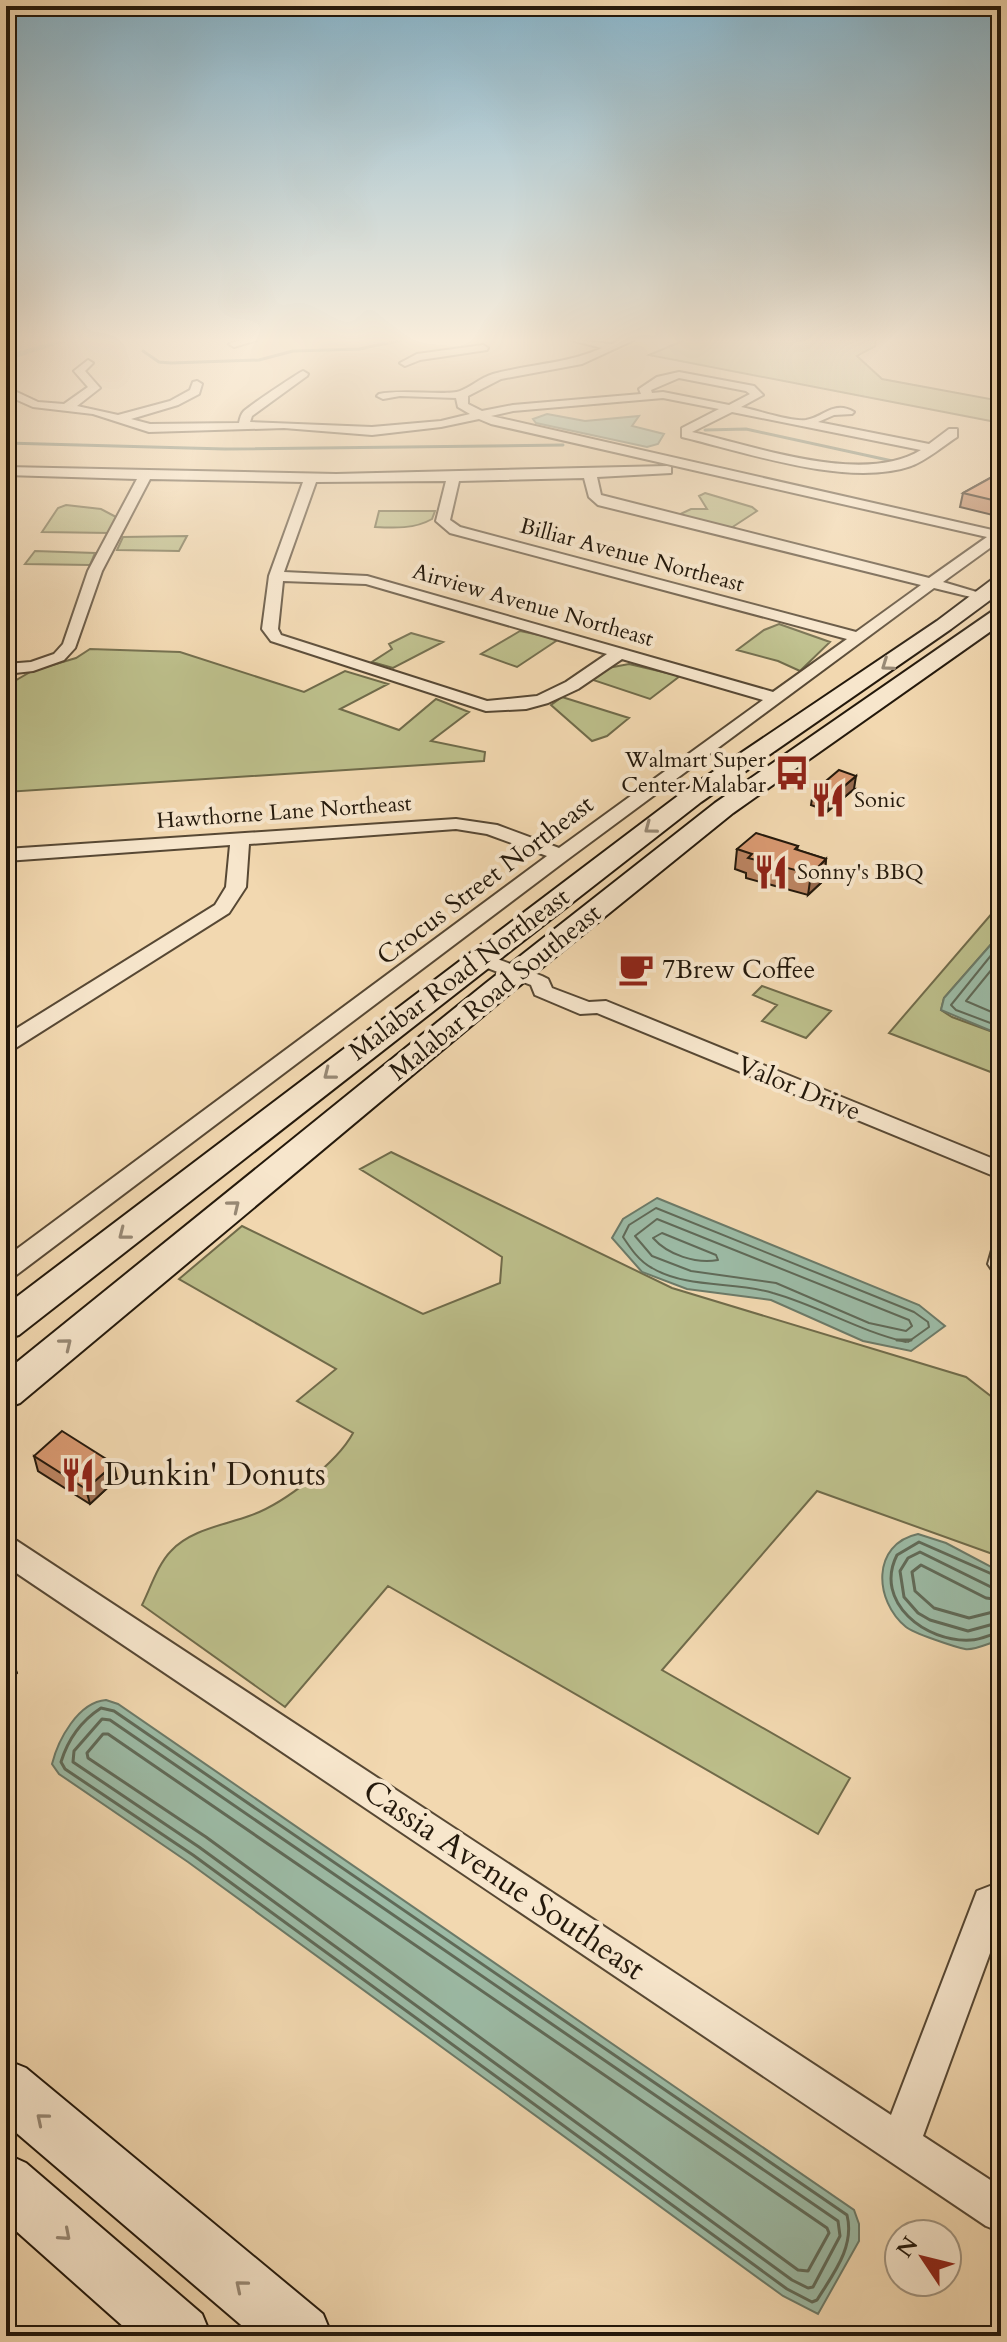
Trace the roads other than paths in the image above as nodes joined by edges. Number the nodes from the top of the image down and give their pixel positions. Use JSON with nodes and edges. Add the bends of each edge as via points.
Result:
{"nodes":[{"id":1,"x":613,"y":449,"type":"edge"},
{"id":2,"x":752,"y":449,"type":"edge"},
{"id":3,"x":929,"y":449,"type":"edge"},
{"id":4,"x":699,"y":468,"type":"junction"},
{"id":5,"x":6,"y":471,"type":"edge"},
{"id":6,"x":590,"y":474,"type":"junction"},
{"id":7,"x":145,"y":476,"type":"junction"},
{"id":8,"x":454,"y":476,"type":"junction"},
{"id":9,"x":311,"y":478,"type":"junction"},
{"id":10,"x":999,"y":536,"type":"edge"},
{"id":11,"x":276,"y":576,"type":"junction"},
{"id":12,"x":1001,"y":582,"type":"edge"},
{"id":13,"x":933,"y":584,"type":"junction"},
{"id":14,"x":983,"y":596,"type":"junction"},
{"id":15,"x":1001,"y":614,"type":"edge"},
{"id":16,"x":955,"y":632,"type":"junction"},
{"id":17,"x":858,"y":637,"type":"junction"},
{"id":18,"x":620,"y":653,"type":"junction"},
{"id":19,"x":6,"y":669,"type":"edge"},
{"id":20,"x":775,"y":698,"type":"junction"},
{"id":21,"x":240,"y":839,"type":"junction"},
{"id":22,"x":6,"y":855,"type":"edge"},
{"id":23,"x":561,"y":855,"type":"junction"},
{"id":24,"x":479,"y":958,"type":"junction"},
{"id":25,"x":529,"y":978,"type":"junction"},
{"id":26,"x":6,"y":1044,"type":"edge"},
{"id":27,"x":271,"y":1119,"type":"junction"},
{"id":28,"x":314,"y":1140,"type":"junction"},
{"id":29,"x":1001,"y":1171,"type":"edge"},
{"id":30,"x":1001,"y":1256,"type":"edge"},
{"id":31,"x":1001,"y":1264,"type":"edge"},
{"id":32,"x":6,"y":1270,"type":"edge"},
{"id":33,"x":6,"y":1325,"type":"edge"},
{"id":34,"x":6,"y":1393,"type":"edge"},
{"id":35,"x":6,"y":1550,"type":"edge"},
{"id":36,"x":990,"y":1904,"type":"dead end"},
{"id":37,"x":6,"y":2088,"type":"edge"},
{"id":38,"x":900,"y":2144,"type":"junction"},
{"id":39,"x":6,"y":2183,"type":"edge"},
{"id":40,"x":1001,"y":2211,"type":"edge"},
{"id":41,"x":180,"y":2336,"type":"edge"},
{"id":42,"x":301,"y":2336,"type":"edge"}],
"edges":[{"from":1,"to":4,"type":"street"},
{"from":2,"to":3,"type":"street","via":[[863,470],[878,480],[893,478],[884,469],[908,463]]},
{"from":4,"to":6,"type":"street"},
{"from":4,"to":10,"type":"street"},
{"from":5,"to":7,"type":"street"},
{"from":6,"to":8,"type":"street"},
{"from":6,"to":13,"type":"street","via":[[595,497],[603,502]]},
{"from":7,"to":9,"type":"street"},
{"from":7,"to":19,"type":"street","via":[[95,571],[70,645],[59,657]]},
{"from":8,"to":9,"type":"street"},
{"from":8,"to":17,"type":"street","name":"Billiar Avenue Northeast","via":[[443,521],[455,530]]},
{"from":9,"to":11,"type":"street"},
{"from":10,"to":13,"type":"street","name":"Crocus Street Northeast"},
{"from":11,"to":18,"type":"street","name":"Airview Avenue Northeast","via":[[367,580]]},
{"from":11,"to":18,"type":"street","via":[[270,629],[276,638],[486,706],[541,703]]},
{"from":12,"to":14,"type":"main road","name":"Malabar Road Northeast"},
{"from":13,"to":14,"type":"street"},
{"from":13,"to":17,"type":"street","name":"Crocus Street Northeast"},
{"from":14,"to":16,"type":"main road","name":"Malabar Road Northeast"},
{"from":15,"to":16,"type":"main road","name":"Malabar Road Southeast"},
{"from":16,"to":24,"type":"main road","name":"Malabar Road Northeast","one_way":true,"via":[[692,797]]},
{"from":16,"to":25,"type":"main road","name":"Malabar Road Southeast","via":[[724,808]]},
{"from":17,"to":20,"type":"street","name":"Crocus Street Northeast"},
{"from":18,"to":20,"type":"street","name":"Airview Avenue Northeast"},
{"from":20,"to":23,"type":"street","name":"Crocus Street Northeast"},
{"from":21,"to":22,"type":"street","name":"Hawthorne Lane Northeast"},
{"from":21,"to":23,"type":"street","name":"Hawthorne Lane Northeast","via":[[456,824],[491,829]]},
{"from":21,"to":26,"type":"street","via":[[236,887],[222,909]]},
{"from":23,"to":32,"type":"street","name":"Crocus Street Northeast"},
{"from":24,"to":25,"type":"street","name":"Valor Drive"},
{"from":24,"to":27,"type":"main road","name":"Malabar Road Northeast","one_way":true},
{"from":25,"to":28,"type":"main road","name":"Malabar Road Southeast"},
{"from":25,"to":29,"type":"street","name":"Valor Drive","via":[[542,991],[588,1009],[598,1006]]},
{"from":27,"to":28,"type":"main road"},
{"from":27,"to":33,"type":"main road","name":"Malabar Road Northeast","one_way":true},
{"from":34,"to":28,"type":"main road","name":"Malabar Road Southeast","one_way":true},
{"from":30,"to":31,"type":"street"},
{"from":35,"to":38,"type":"street","name":"Cassia Avenue Southeast"},
{"from":36,"to":38,"type":"street"},
{"from":42,"to":37,"type":"main road","one_way":true},
{"from":38,"to":40,"type":"street","name":"Cassia Avenue Southeast"},
{"from":39,"to":41,"type":"main road","one_way":true}]}
